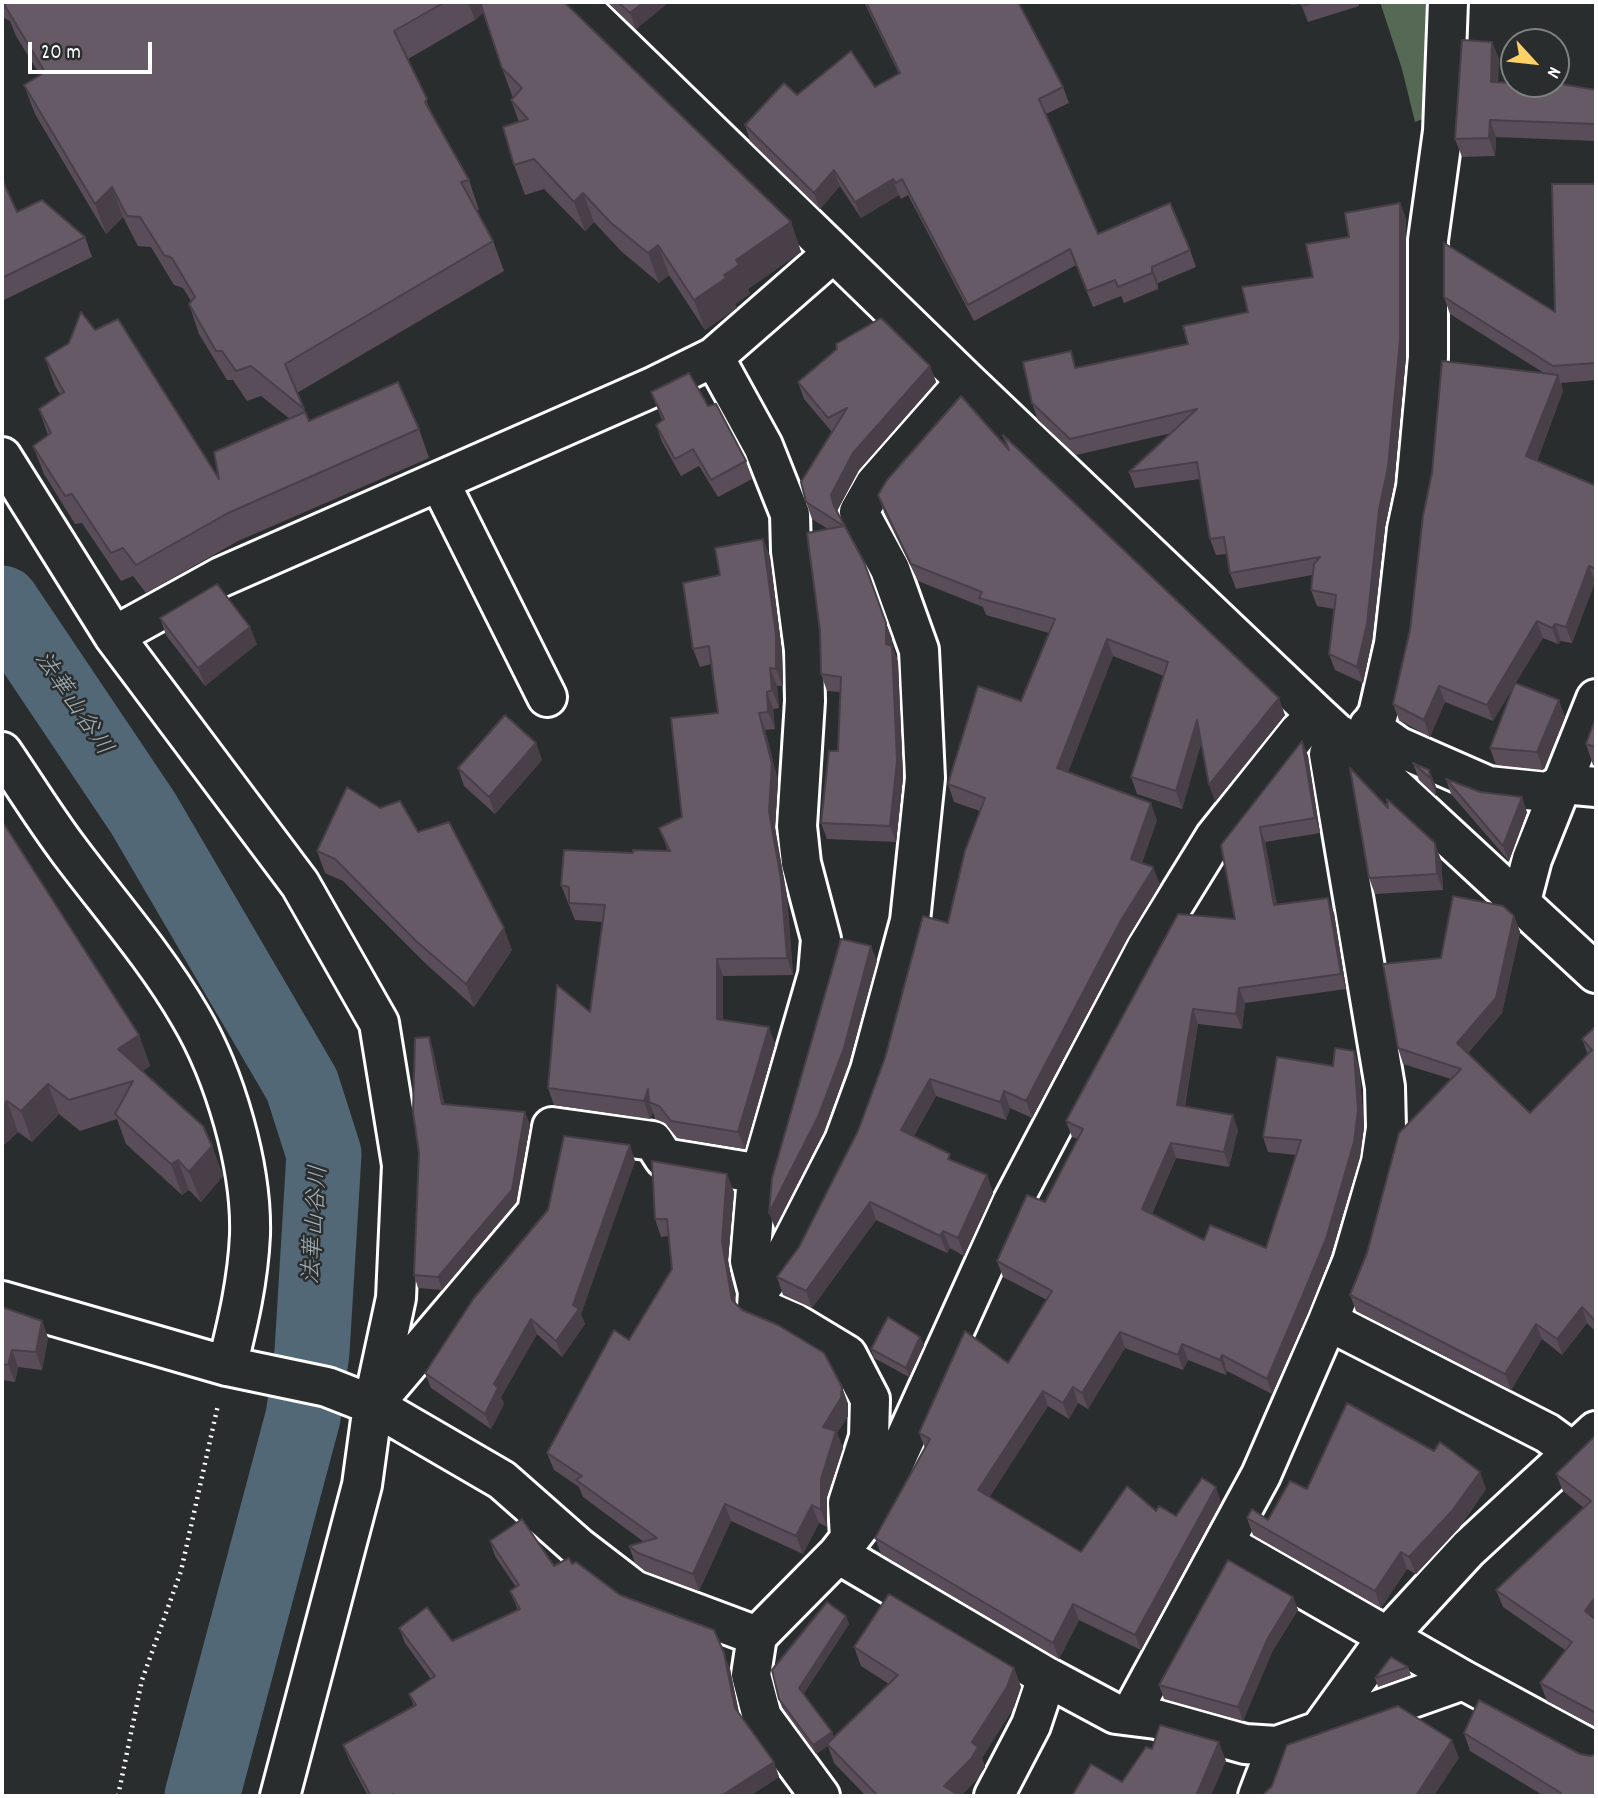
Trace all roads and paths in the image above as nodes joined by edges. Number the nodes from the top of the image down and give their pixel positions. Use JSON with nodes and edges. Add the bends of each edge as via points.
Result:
{"nodes":[{"id":1,"x":576,"y":2,"type":"edge"},
{"id":2,"x":1448,"y":2,"type":"edge"},
{"id":3,"x":833,"y":253,"type":"junction"},
{"id":4,"x":714,"y":357,"type":"junction"},
{"id":5,"x":966,"y":382,"type":"junction"},
{"id":6,"x":2,"y":457,"type":"edge"},
{"id":7,"x":439,"y":481,"type":"junction"},
{"id":8,"x":114,"y":636,"type":"junction"},
{"id":9,"x":547,"y":697,"type":"dead end"},
{"id":10,"x":1596,"y":699,"type":"edge"},
{"id":11,"x":1346,"y":731,"type":"junction"},
{"id":12,"x":2,"y":752,"type":"edge"},
{"id":13,"x":1580,"y":786,"type":"edge"},
{"id":14,"x":1521,"y":901,"type":"junction"},
{"id":15,"x":1596,"y":973,"type":"edge"},
{"id":16,"x":761,"y":1174,"type":"junction"},
{"id":17,"x":758,"y":1292,"type":"junction"},
{"id":18,"x":2,"y":1301,"type":"edge"},
{"id":19,"x":1328,"y":1321,"type":"junction"},
{"id":20,"x":227,"y":1366,"type":"junction"},
{"id":21,"x":373,"y":1405,"type":"junction"},
{"id":22,"x":1584,"y":1441,"type":"edge"},
{"id":23,"x":1224,"y":1543,"type":"junction"},
{"id":24,"x":844,"y":1546,"type":"junction"},
{"id":25,"x":757,"y":1636,"type":"junction"},
{"id":26,"x":1388,"y":1636,"type":"junction"},
{"id":27,"x":1047,"y":1677,"type":"junction"},
{"id":28,"x":1463,"y":1681,"type":"junction"},
{"id":29,"x":1131,"y":1714,"type":"junction"},
{"id":30,"x":1318,"y":1733,"type":"junction"},
{"id":31,"x":1277,"y":1746,"type":"junction"},
{"id":32,"x":1596,"y":1752,"type":"edge"},
{"id":33,"x":118,"y":1796,"type":"edge"},
{"id":34,"x":280,"y":1796,"type":"edge"},
{"id":35,"x":820,"y":1796,"type":"edge"},
{"id":36,"x":994,"y":1796,"type":"edge"},
{"id":37,"x":1258,"y":1796,"type":"edge"}],
"edges":[{"from":1,"to":3,"type":"street"},
{"from":2,"to":11,"type":"street","via":[[1443,131],[1428,240],[1428,357],[1394,644],[1378,714]]},
{"from":3,"to":4,"type":"street"},
{"from":3,"to":5,"type":"street"},
{"from":4,"to":7,"type":"street"},
{"from":4,"to":16,"type":"street","via":[[758,436],[790,514],[804,650],[797,826],[801,863],[821,939],[818,974]]},
{"from":5,"to":11,"type":"street"},
{"from":5,"to":17,"type":"street","via":[[875,484],[859,512],[890,569],[919,650],[925,778],[909,921],[870,1070],[844,1141],[786,1254]]},
{"from":6,"to":8,"type":"street"},
{"from":7,"to":8,"type":"street","via":[[221,577]]},
{"from":7,"to":9,"type":"street"},
{"from":8,"to":21,"type":"street","via":[[300,884],[379,1023],[402,1165],[396,1298]]},
{"from":10,"to":13,"type":"street"},
{"from":11,"to":13,"type":"street","via":[[1399,747],[1488,786],[1547,792]]},
{"from":11,"to":14,"type":"street"},
{"from":11,"to":19,"type":"street","via":[[1329,754],[1385,1087],[1386,1128],[1352,1262]]},
{"from":11,"to":24,"type":"street","via":[[1298,733],[1216,837],[1146,949],[1012,1203],[893,1466],[865,1519]]},
{"from":12,"to":20,"type":"street","via":[[191,1018],[228,1103],[245,1169],[250,1234],[244,1298]]},
{"from":13,"to":14,"type":"street","via":[[1532,859]]},
{"from":14,"to":15,"type":"street"},
{"from":16,"to":17,"type":"street","via":[[750,1261]]},
{"from":16,"to":21,"type":"street","via":[[664,1158],[653,1141],[552,1127],[537,1212]]},
{"from":17,"to":24,"type":"street","via":[[757,1307],[847,1355],[870,1399],[869,1437],[848,1503]]},
{"from":18,"to":20,"type":"street"},
{"from":19,"to":22,"type":"street","via":[[1547,1433]]},
{"from":19,"to":23,"type":"street","via":[[1261,1475]]},
{"from":20,"to":21,"type":"street","via":[[327,1387]]},
{"from":20,"to":33,"type":"path","via":[[181,1571],[142,1680]]},
{"from":21,"to":25,"type":"street","via":[[502,1480],[634,1590]]},
{"from":21,"to":34,"type":"street","via":[[362,1485]]},
{"from":22,"to":26,"type":"street","via":[[1468,1549]]},
{"from":23,"to":26,"type":"street"},
{"from":23,"to":29,"type":"street"},
{"from":24,"to":25,"type":"street"},
{"from":24,"to":27,"type":"street"},
{"from":25,"to":35,"type":"street","via":[[751,1675],[762,1717]]},
{"from":26,"to":28,"type":"street"},
{"from":26,"to":30,"type":"street"},
{"from":27,"to":29,"type":"street","via":[[1116,1714]]},
{"from":27,"to":36,"type":"street","via":[[1031,1725]]},
{"from":28,"to":30,"type":"street"},
{"from":28,"to":32,"type":"street"},
{"from":29,"to":31,"type":"street","via":[[1245,1744]]},
{"from":30,"to":31,"type":"street"},
{"from":31,"to":37,"type":"street"}]}
